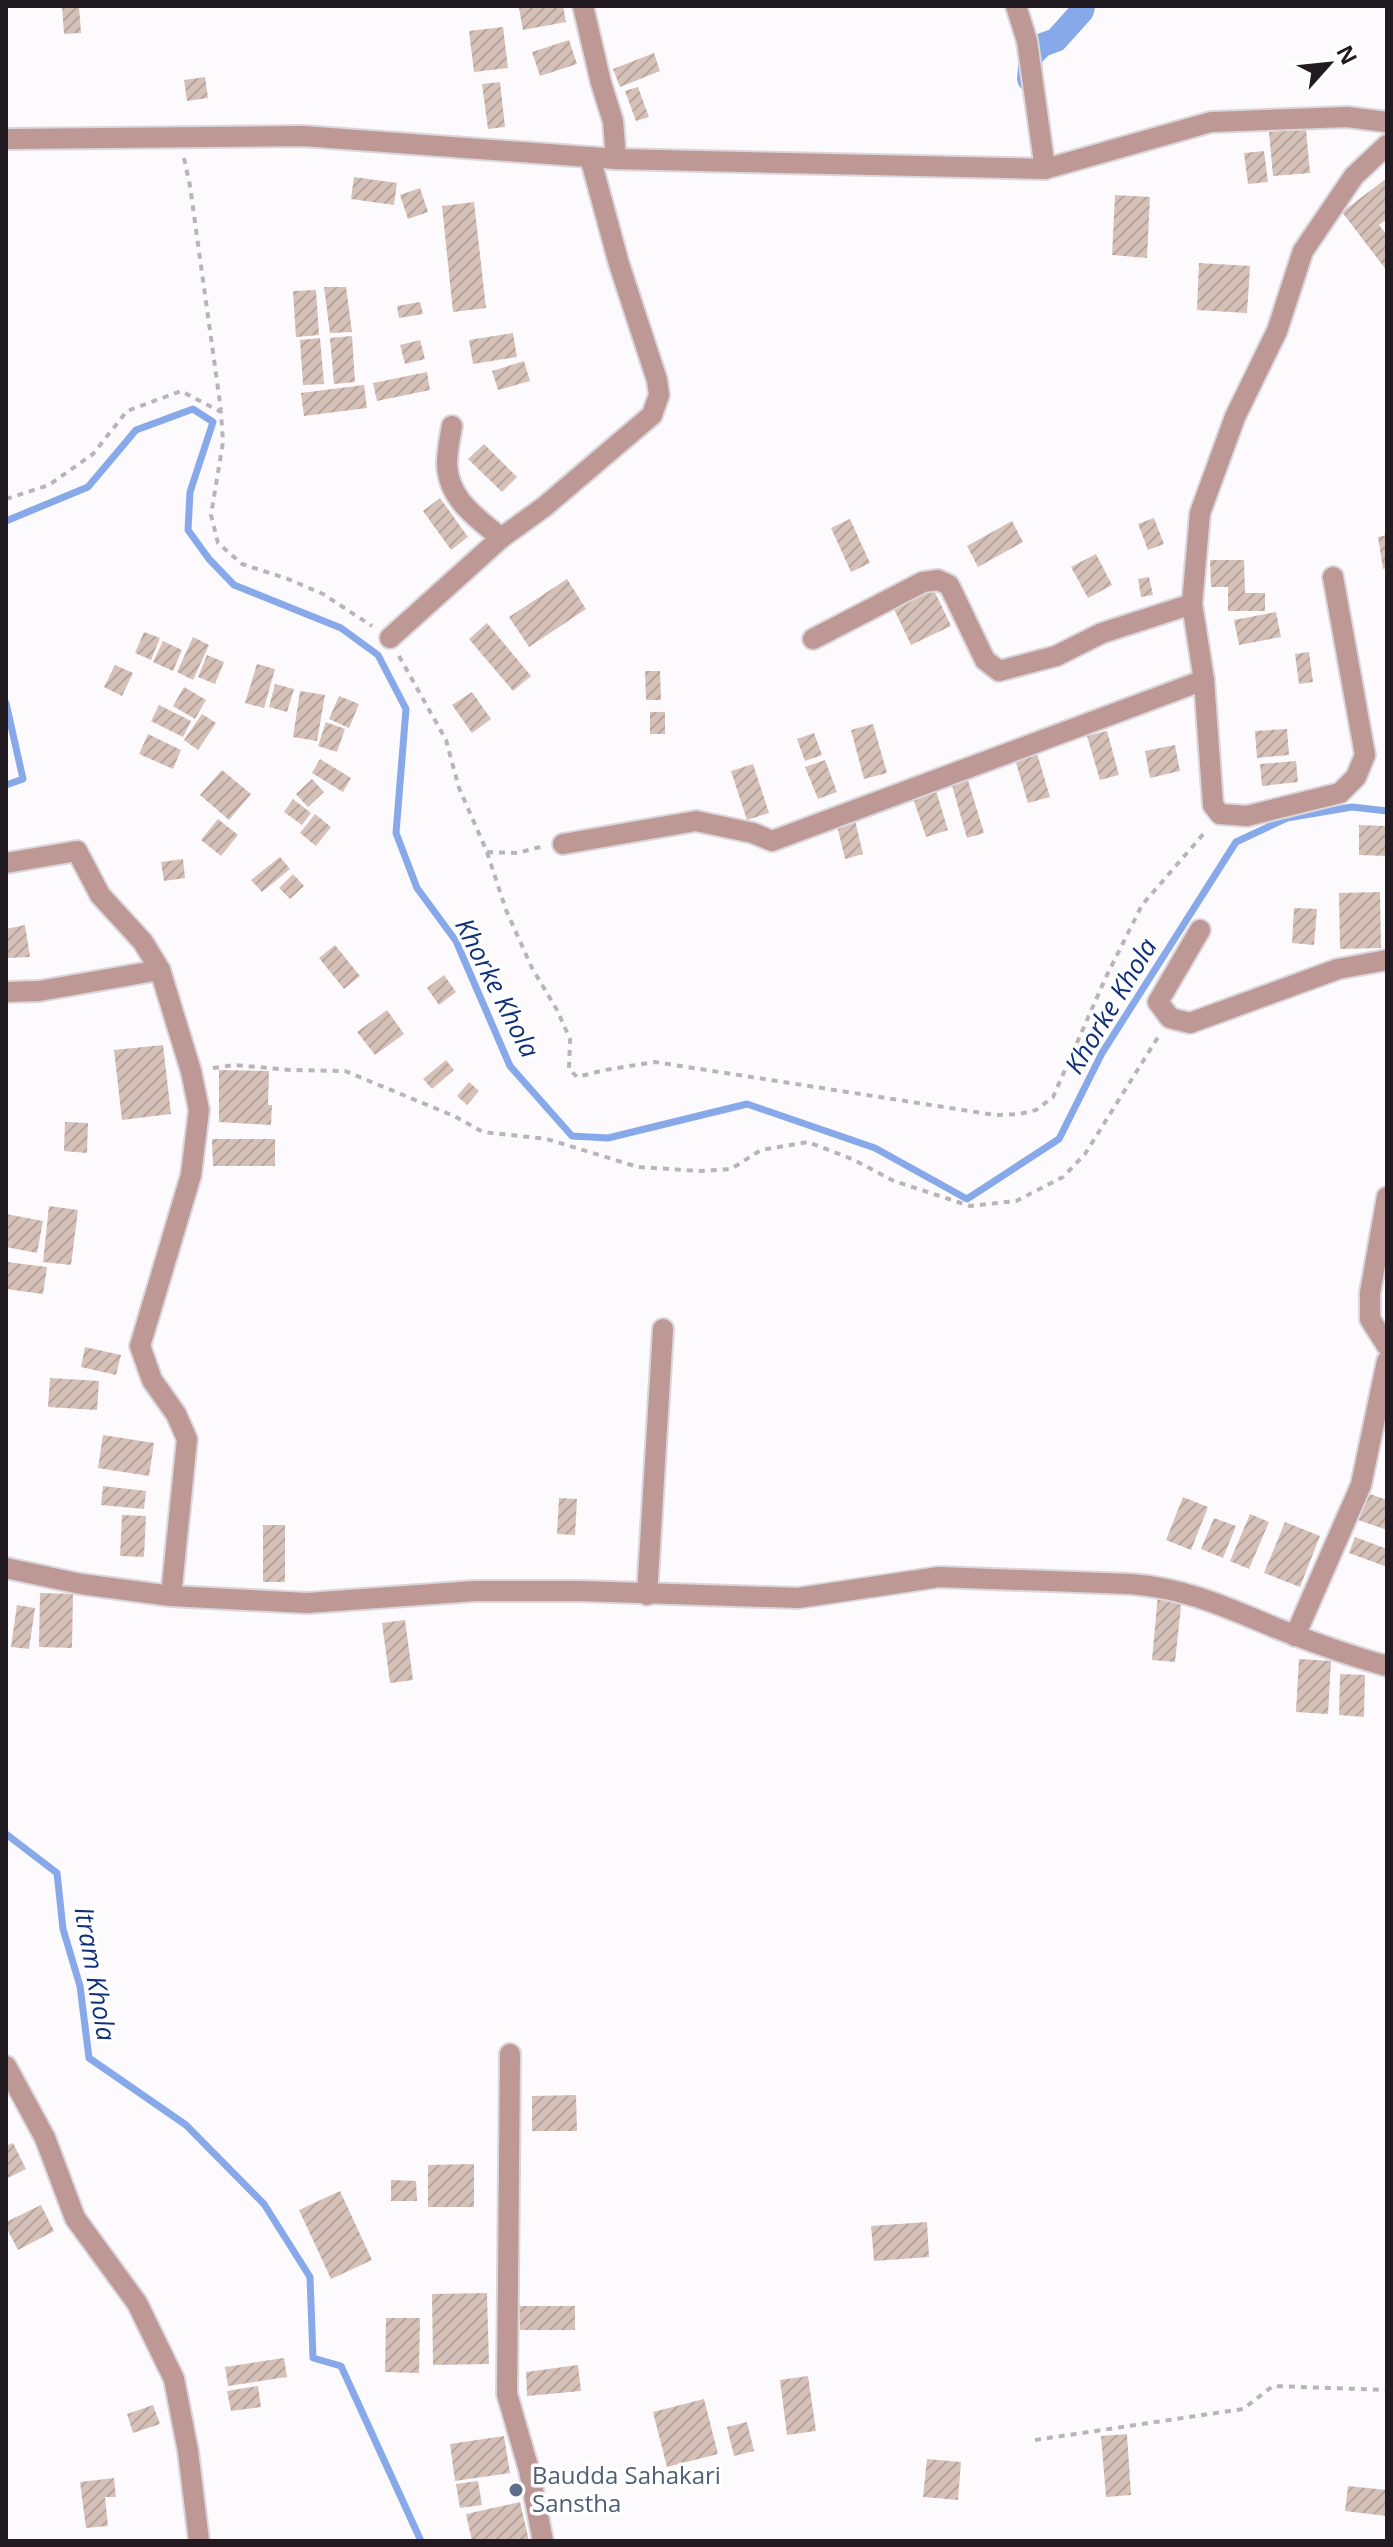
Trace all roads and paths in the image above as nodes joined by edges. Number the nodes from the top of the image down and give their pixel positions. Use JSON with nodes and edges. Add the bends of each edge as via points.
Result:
{"nodes":[{"id":1,"x":583,"y":6,"type":"edge"},
{"id":2,"x":1016,"y":6,"type":"edge"},
{"id":3,"x":1387,"y":122,"type":"edge"},
{"id":4,"x":179,"y":136,"type":"junction"},
{"id":5,"x":6,"y":139,"type":"edge"},
{"id":6,"x":1387,"y":145,"type":"edge"},
{"id":7,"x":590,"y":157,"type":"junction"},
{"id":8,"x":616,"y":159,"type":"junction"},
{"id":9,"x":1045,"y":169,"type":"junction"},
{"id":10,"x":221,"y":412,"type":"junction"},
{"id":11,"x":452,"y":426,"type":"dead end"},
{"id":12,"x":6,"y":499,"type":"edge"},
{"id":13,"x":501,"y":538,"type":"junction"},
{"id":14,"x":1333,"y":577,"type":"dead end"},
{"id":15,"x":1192,"y":604,"type":"junction"},
{"id":16,"x":390,"y":638,"type":"junction"},
{"id":17,"x":813,"y":639,"type":"dead end"},
{"id":18,"x":1204,"y":680,"type":"junction"},
{"id":19,"x":1220,"y":814,"type":"junction"},
{"id":20,"x":563,"y":844,"type":"joint"},
{"id":21,"x":487,"y":852,"type":"junction"},
{"id":22,"x":6,"y":863,"type":"edge"},
{"id":23,"x":1200,"y":930,"type":"dead end"},
{"id":24,"x":1387,"y":960,"type":"edge"},
{"id":25,"x":160,"y":970,"type":"junction"},
{"id":26,"x":6,"y":992,"type":"edge"},
{"id":27,"x":1170,"y":1018,"type":"junction"},
{"id":28,"x":191,"y":1071,"type":"junction"},
{"id":29,"x":1387,"y":1197,"type":"edge"},
{"id":30,"x":663,"y":1329,"type":"dead end"},
{"id":31,"x":1387,"y":1346,"type":"edge"},
{"id":32,"x":1387,"y":1361,"type":"edge"},
{"id":33,"x":6,"y":1568,"type":"edge"},
{"id":34,"x":647,"y":1595,"type":"junction"},
{"id":35,"x":171,"y":1596,"type":"junction"},
{"id":36,"x":1295,"y":1636,"type":"junction"},
{"id":37,"x":1387,"y":1666,"type":"edge"},
{"id":38,"x":510,"y":2054,"type":"dead end"},
{"id":39,"x":6,"y":2066,"type":"edge"},
{"id":40,"x":1387,"y":2390,"type":"edge"},
{"id":41,"x":1035,"y":2440,"type":"dead end"},
{"id":42,"x":199,"y":2541,"type":"edge"},
{"id":43,"x":543,"y":2541,"type":"edge"}],
"edges":[{"from":1,"to":8,"type":"street","via":[[613,121]]},
{"from":2,"to":9,"type":"street","via":[[1027,41]]},
{"from":3,"to":9,"type":"street","via":[[1347,117],[1211,122]]},
{"from":4,"to":5,"type":"street"},
{"from":4,"to":7,"type":"street","via":[[303,136]]},
{"from":4,"to":10,"type":"path"},
{"from":6,"to":15,"type":"street","via":[[1354,176],[1303,251],[1277,331],[1235,417],[1200,513]]},
{"from":7,"to":8,"type":"street"},
{"from":7,"to":13,"type":"street","via":[[659,395],[652,415]]},
{"from":8,"to":9,"type":"street"},
{"from":10,"to":12,"type":"path","via":[[181,391],[127,411],[93,454],[49,485]]},
{"from":10,"to":16,"type":"path","via":[[223,442],[211,515],[218,543],[242,564],[323,594]]},
{"from":11,"to":13,"type":"street","via":[[447,463],[452,491]]},
{"from":13,"to":16,"type":"street"},
{"from":14,"to":19,"type":"street","via":[[1365,755],[1356,777],[1340,793],[1247,816]]},
{"from":15,"to":17,"type":"street","via":[[1102,633],[1056,656],[999,671],[985,660],[949,585],[938,580],[923,582]]},
{"from":15,"to":18,"type":"street"},
{"from":16,"to":21,"type":"path","via":[[446,740],[459,788]]},
{"from":18,"to":19,"type":"street","via":[[1213,805]]},
{"from":18,"to":20,"type":"street","via":[[772,841],[696,821]]},
{"from":19,"to":21,"type":"path","via":[[1142,905],[1053,1097],[1020,1114],[995,1115],[655,1062],[577,1077],[569,1069],[570,1039],[532,968]]},
{"from":20,"to":21,"type":"path","via":[[517,853]]},
{"from":22,"to":25,"type":"street","via":[[77,851],[100,895],[143,942]]},
{"from":23,"to":27,"type":"street","via":[[1158,1002]]},
{"from":24,"to":27,"type":"street","via":[[1338,969],[1190,1023]]},
{"from":25,"to":26,"type":"street"},
{"from":25,"to":28,"type":"street"},
{"from":27,"to":28,"type":"path","via":[[1085,1154],[1063,1177],[1016,1201],[970,1206],[894,1181],[808,1142],[761,1150],[731,1169],[638,1167],[547,1139],[483,1132],[345,1071],[235,1065]]},
{"from":28,"to":35,"type":"street","via":[[199,1110],[191,1175],[140,1346],[152,1380],[187,1439]]},
{"from":29,"to":31,"type":"street","via":[[1370,1293],[1370,1319]]},
{"from":30,"to":34,"type":"street"},
{"from":32,"to":36,"type":"street","via":[[1361,1485]]},
{"from":33,"to":35,"type":"street"},
{"from":34,"to":35,"type":"street","via":[[475,1591],[307,1603]]},
{"from":34,"to":36,"type":"street","via":[[798,1598],[939,1577],[1130,1584],[1203,1598]]},
{"from":36,"to":37,"type":"street"},
{"from":38,"to":43,"type":"street","via":[[507,2394]]},
{"from":39,"to":42,"type":"street","via":[[45,2138],[75,2218],[137,2303],[174,2379]]},
{"from":40,"to":41,"type":"path","via":[[1273,2386],[1243,2409]]}]}
